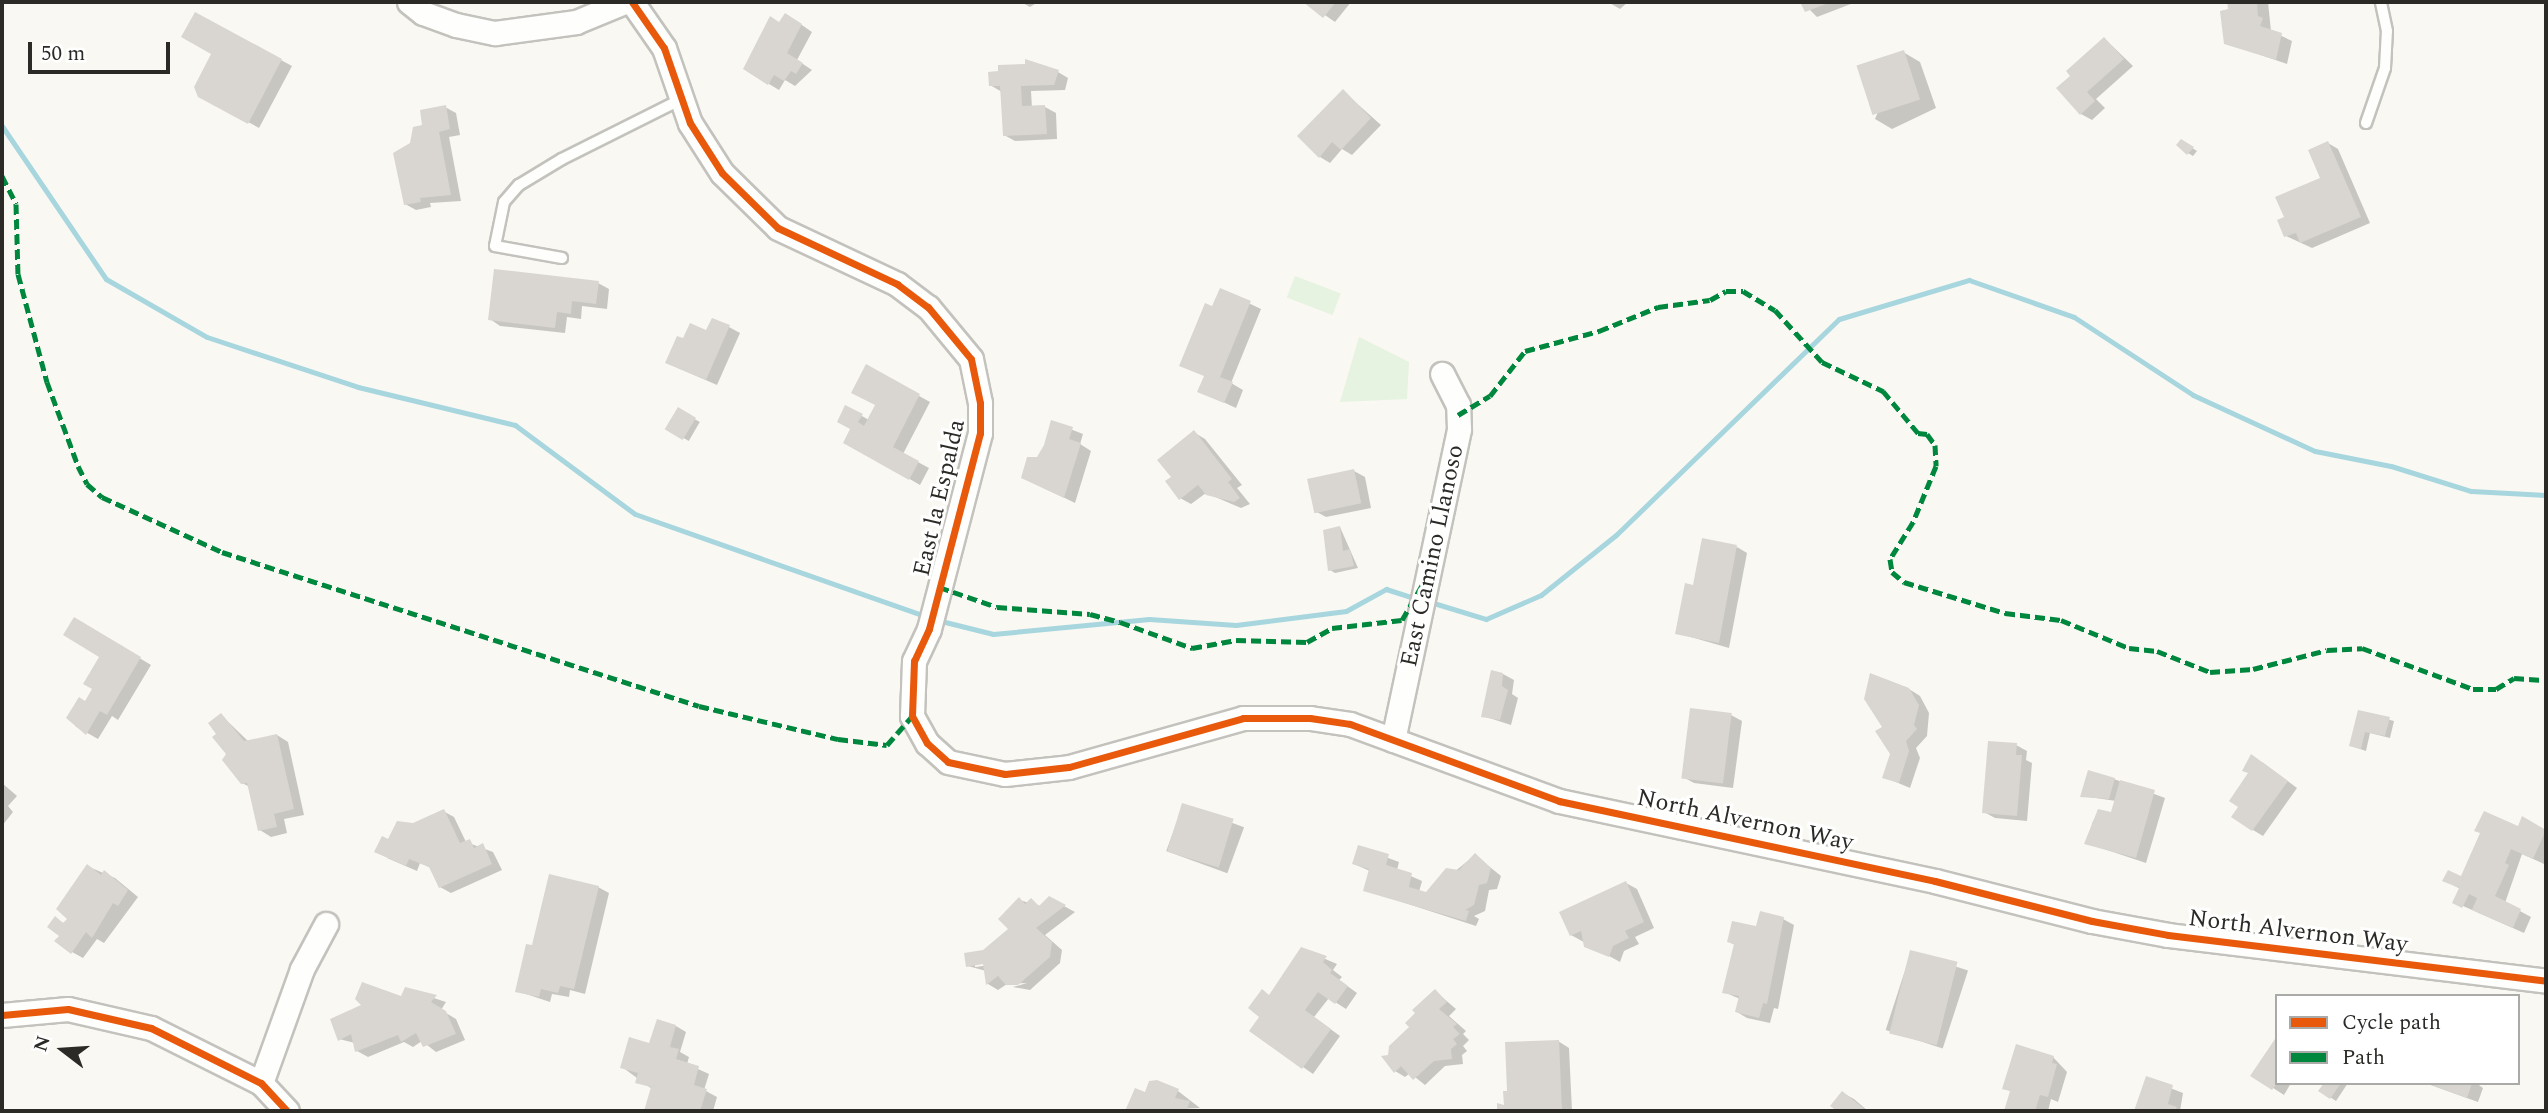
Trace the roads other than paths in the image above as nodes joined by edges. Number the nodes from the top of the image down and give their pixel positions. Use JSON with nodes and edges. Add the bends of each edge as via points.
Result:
{"nodes":[{"id":1,"x":410,"y":2,"type":"edge"},
{"id":2,"x":624,"y":2,"type":"edge"},
{"id":3,"x":632,"y":2,"type":"edge"},
{"id":4,"x":2381,"y":2,"type":"edge"},
{"id":5,"x":682,"y":99,"type":"junction"},
{"id":6,"x":2366,"y":123,"type":"dead end"},
{"id":7,"x":562,"y":258,"type":"dead end"},
{"id":8,"x":1442,"y":374,"type":"dead end"},
{"id":9,"x":1393,"y":740,"type":"junction"},
{"id":10,"x":948,"y":762,"type":"joint"},
{"id":11,"x":326,"y":924,"type":"dead end"},
{"id":12,"x":2546,"y":981,"type":"edge"},
{"id":13,"x":2,"y":1015,"type":"edge"},
{"id":14,"x":261,"y":1083,"type":"junction"},
{"id":15,"x":287,"y":1111,"type":"edge"}],
"edges":[{"from":1,"to":2,"type":"street","via":[[424,13],[495,33],[576,23]]},
{"from":3,"to":5,"type":"street","name":"East la Espalda","via":[[664,48]]},
{"from":4,"to":6,"type":"lane","via":[[2387,31],[2385,68]]},
{"from":5,"to":7,"type":"lane","via":[[562,159],[519,185],[504,202],[495,246]]},
{"from":5,"to":10,"type":"street","name":"East la Espalda","via":[[690,124],[722,173],[778,228],[897,285],[945,323],[971,359],[981,403],[980,433],[929,629],[914,661],[912,716],[927,743]]},
{"from":8,"to":9,"type":"street","name":"East Camino Llanoso","via":[[1458,405],[1459,429]]},
{"from":9,"to":10,"type":"street","name":"North Alvernon Way","via":[[1350,724],[1310,718],[1243,718],[1069,768],[1005,774]]},
{"from":9,"to":12,"type":"street","name":"North Alvernon Way","via":[[1559,801],[1936,881],[2092,921],[2168,935]]},
{"from":11,"to":14,"type":"street","via":[[302,969]]},
{"from":13,"to":14,"type":"street","via":[[68,1009],[151,1028]]},
{"from":14,"to":15,"type":"street"}]}
